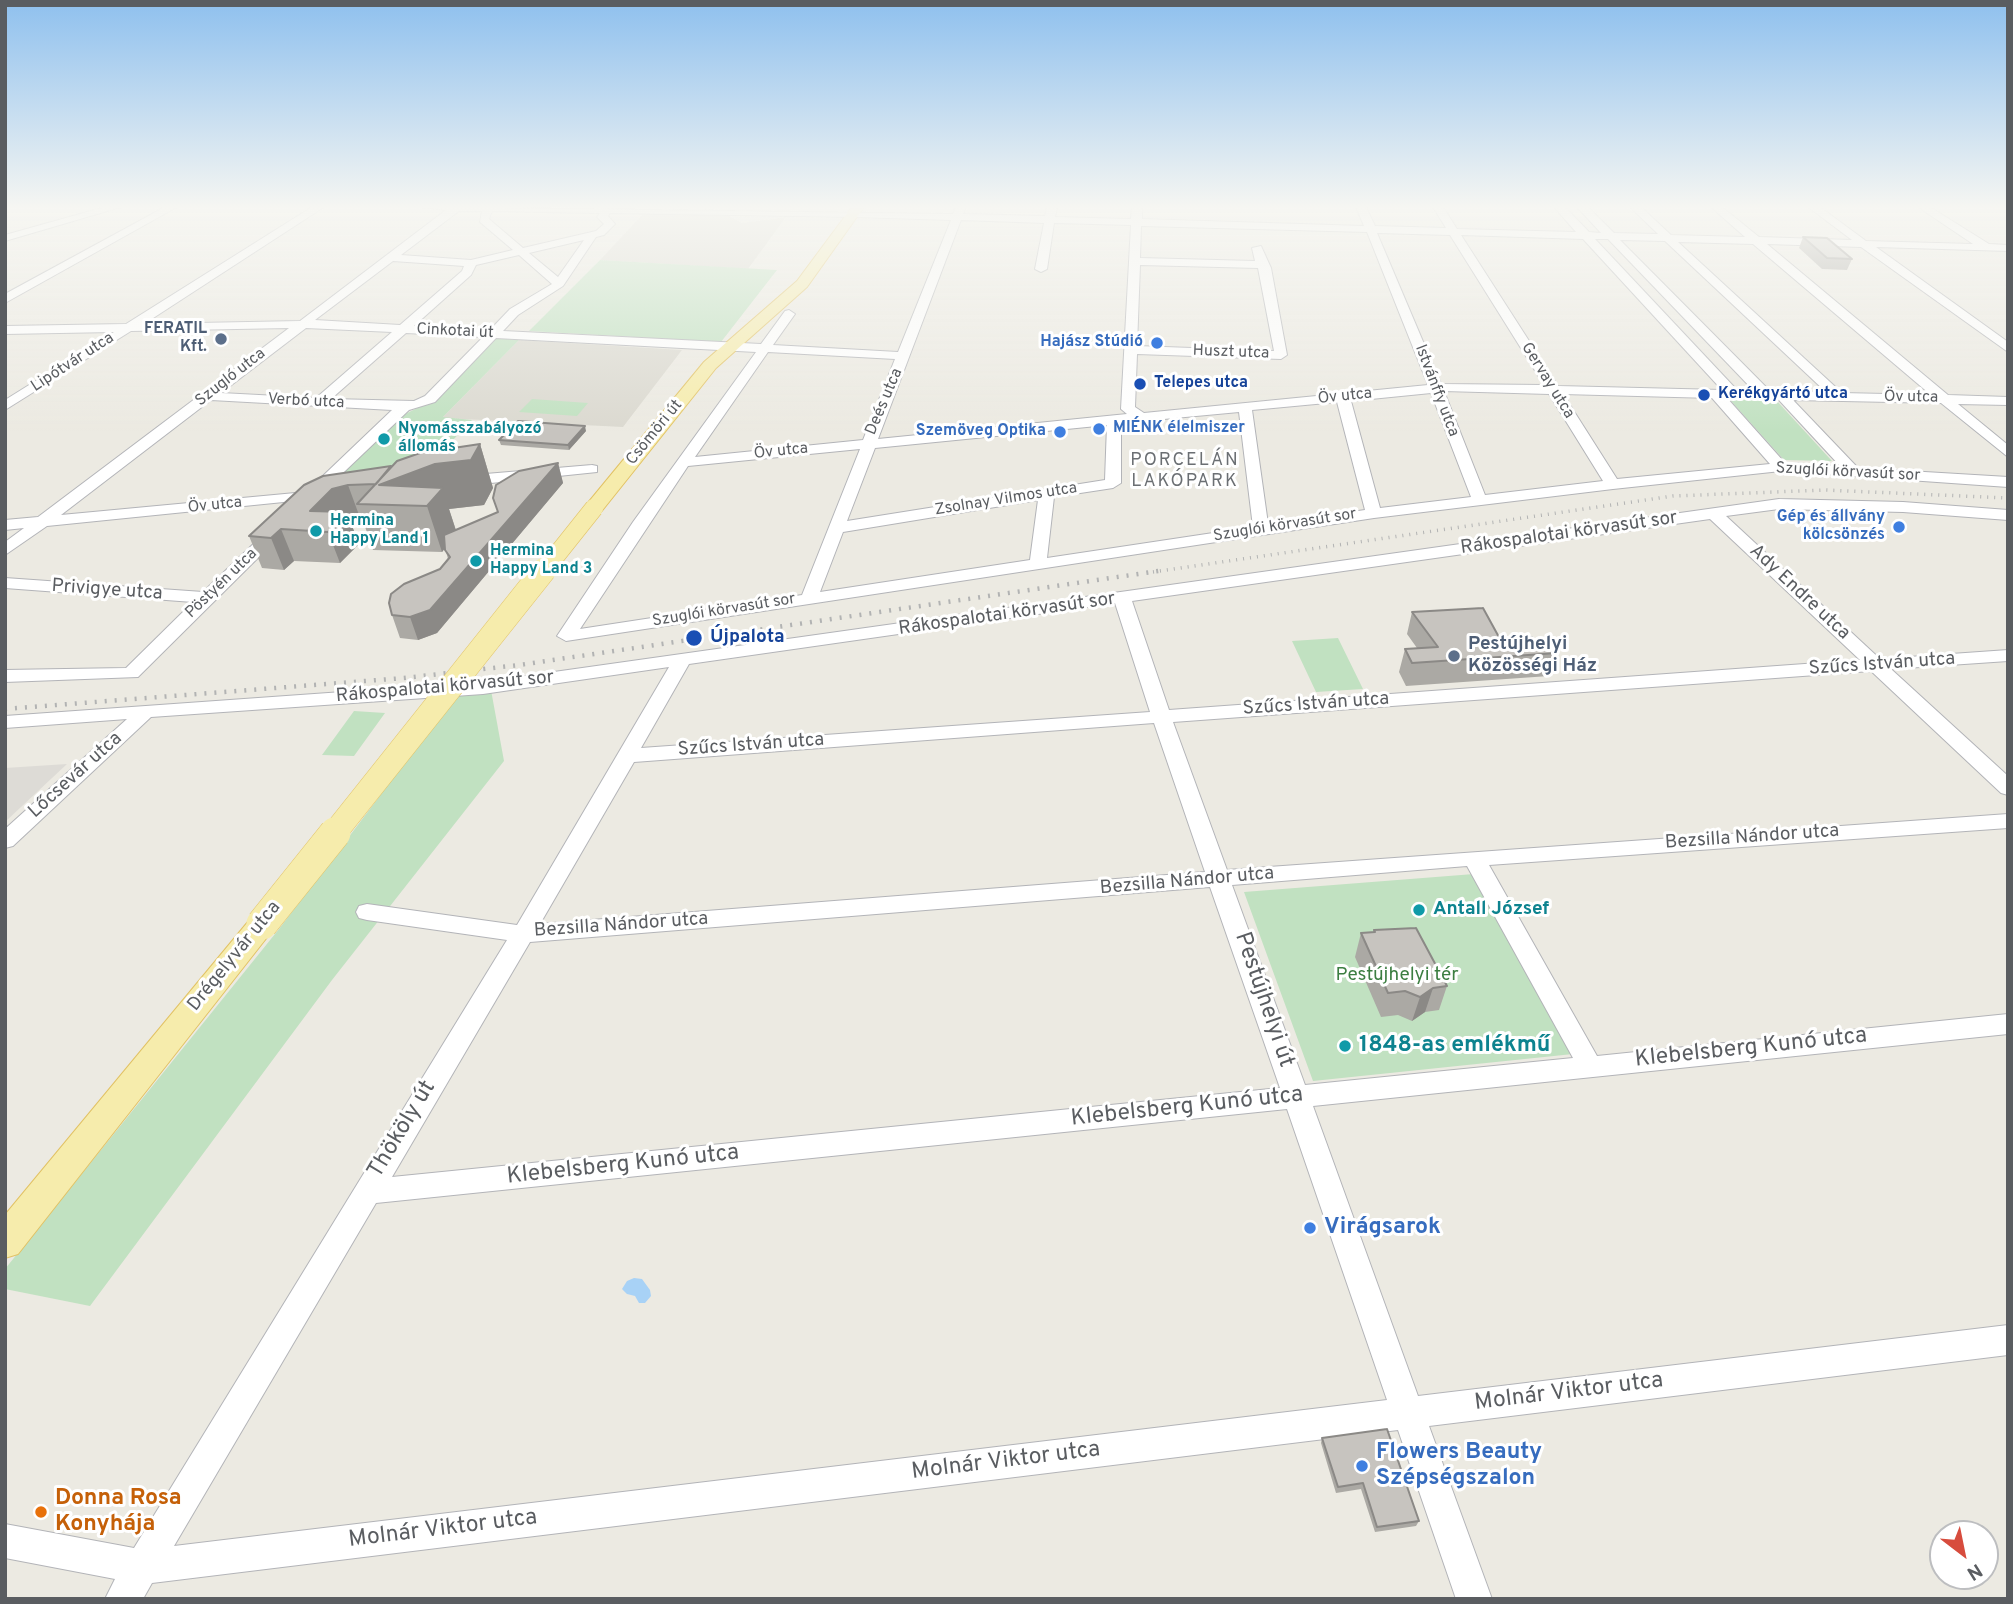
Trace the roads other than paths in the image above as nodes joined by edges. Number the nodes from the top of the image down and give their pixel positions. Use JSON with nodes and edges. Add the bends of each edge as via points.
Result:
{"nodes":[{"id":1,"x":37,"y":282,"type":"edge"},
{"id":2,"x":201,"y":282,"type":"edge"},
{"id":3,"x":357,"y":282,"type":"edge"},
{"id":4,"x":457,"y":282,"type":"edge"},
{"id":5,"x":557,"y":282,"type":"edge"},
{"id":6,"x":804,"y":282,"type":"edge"},
{"id":7,"x":933,"y":282,"type":"edge"},
{"id":8,"x":1133,"y":282,"type":"edge"},
{"id":9,"x":1268,"y":282,"type":"edge"},
{"id":10,"x":1392,"y":282,"type":"edge"},
{"id":11,"x":1485,"y":282,"type":"edge"},
{"id":12,"x":1629,"y":282,"type":"edge"},
{"id":13,"x":1657,"y":282,"type":"edge"},
{"id":14,"x":1715,"y":282,"type":"edge"},
{"id":15,"x":1805,"y":282,"type":"edge"},
{"id":16,"x":1916,"y":282,"type":"edge"},
{"id":17,"x":559,"y":284,"type":"joint"},
{"id":18,"x":5,"y":290,"type":"edge"},
{"id":19,"x":20,"y":291,"type":"junction"},
{"id":20,"x":5,"y":299,"type":"edge"},
{"id":21,"x":789,"y":314,"type":"dead end"},
{"id":22,"x":301,"y":324,"type":"junction"},
{"id":23,"x":128,"y":328,"type":"junction"},
{"id":24,"x":402,"y":329,"type":"junction"},
{"id":25,"x":5,"y":330,"type":"edge"},
{"id":26,"x":493,"y":334,"type":"junction"},
{"id":27,"x":731,"y":347,"type":"junction"},
{"id":28,"x":2008,"y":348,"type":"edge"},
{"id":29,"x":762,"y":349,"type":"junction"},
{"id":30,"x":1130,"y":350,"type":"junction"},
{"id":31,"x":905,"y":356,"type":"junction"},
{"id":32,"x":1435,"y":388,"type":"junction"},
{"id":33,"x":1552,"y":390,"type":"junction"},
{"id":34,"x":1715,"y":393,"type":"junction"},
{"id":35,"x":1733,"y":394,"type":"junction"},
{"id":36,"x":1773,"y":395,"type":"junction"},
{"id":37,"x":208,"y":396,"type":"junction"},
{"id":38,"x":1838,"y":396,"type":"junction"},
{"id":39,"x":1343,"y":397,"type":"junction"},
{"id":40,"x":1944,"y":399,"type":"junction"},
{"id":41,"x":2008,"y":401,"type":"edge"},
{"id":42,"x":319,"y":402,"type":"junction"},
{"id":43,"x":5,"y":406,"type":"edge"},
{"id":44,"x":404,"y":407,"type":"junction"},
{"id":45,"x":1245,"y":407,"type":"junction"},
{"id":46,"x":1141,"y":417,"type":"junction"},
{"id":47,"x":1114,"y":419,"type":"junction"},
{"id":48,"x":867,"y":443,"type":"junction"},
{"id":49,"x":2008,"y":453,"type":"edge"},
{"id":50,"x":685,"y":461,"type":"junction"},
{"id":51,"x":1781,"y":467,"type":"junction"},
{"id":52,"x":592,"y":469,"type":"dead end"},
{"id":53,"x":1853,"y":471,"type":"junction"},
{"id":54,"x":2008,"y":482,"type":"edge"},
{"id":55,"x":448,"y":483,"type":"edge"},
{"id":56,"x":1614,"y":484,"type":"junction"},
{"id":57,"x":339,"y":494,"type":"edge"},
{"id":58,"x":1047,"y":494,"type":"junction"},
{"id":59,"x":311,"y":496,"type":"junction"},
{"id":60,"x":1479,"y":498,"type":"junction"},
{"id":61,"x":1374,"y":513,"type":"junction"},
{"id":62,"x":1713,"y":513,"type":"junction"},
{"id":63,"x":2008,"y":515,"type":"edge"},
{"id":64,"x":40,"y":523,"type":"junction"},
{"id":65,"x":5,"y":525,"type":"edge"},
{"id":66,"x":835,"y":528,"type":"junction"},
{"id":67,"x":1261,"y":530,"type":"junction"},
{"id":68,"x":5,"y":550,"type":"edge"},
{"id":69,"x":1038,"y":564,"type":"junction"},
{"id":70,"x":5,"y":583,"type":"edge"},
{"id":71,"x":208,"y":598,"type":"junction"},
{"id":72,"x":809,"y":598,"type":"junction"},
{"id":73,"x":1122,"y":598,"type":"junction"},
{"id":74,"x":566,"y":636,"type":"joint"},
{"id":75,"x":2008,"y":655,"type":"edge"},
{"id":76,"x":682,"y":661,"type":"junction"},
{"id":77,"x":1877,"y":666,"type":"junction"},
{"id":78,"x":464,"y":671,"type":"joint"},
{"id":79,"x":5,"y":676,"type":"edge"},
{"id":80,"x":146,"y":712,"type":"junction"},
{"id":81,"x":1161,"y":716,"type":"junction"},
{"id":82,"x":5,"y":722,"type":"edge"},
{"id":83,"x":624,"y":756,"type":"junction"},
{"id":84,"x":2008,"y":788,"type":"edge"},
{"id":85,"x":2008,"y":821,"type":"edge"},
{"id":86,"x":5,"y":841,"type":"edge"},
{"id":87,"x":1474,"y":858,"type":"junction"},
{"id":88,"x":1220,"y":879,"type":"junction"},
{"id":89,"x":367,"y":912,"type":"dead end"},
{"id":90,"x":262,"y":924,"type":"joint"},
{"id":91,"x":523,"y":934,"type":"junction"},
{"id":92,"x":2008,"y":1024,"type":"edge"},
{"id":93,"x":1590,"y":1066,"type":"junction"},
{"id":94,"x":1296,"y":1096,"type":"junction"},
{"id":95,"x":366,"y":1192,"type":"junction"},
{"id":96,"x":5,"y":1242,"type":"edge"},
{"id":97,"x":2008,"y":1339,"type":"edge"},
{"id":98,"x":1410,"y":1412,"type":"junction"},
{"id":99,"x":5,"y":1541,"type":"edge"},
{"id":100,"x":142,"y":1567,"type":"junction"},
{"id":101,"x":123,"y":1599,"type":"edge"},
{"id":102,"x":1474,"y":1599,"type":"edge"}],
"edges":[{"from":1,"to":19,"type":"street"},
{"from":2,"to":23,"type":"street","name":"Lipótvár utca"},
{"from":3,"to":22,"type":"street","name":"Szugló utca"},
{"from":4,"to":24,"type":"street"},
{"from":5,"to":17,"type":"street"},
{"from":6,"to":27,"type":"main road","name":"Csömöri út"},
{"from":7,"to":31,"type":"street","name":"Deés utca"},
{"from":8,"to":30,"type":"street"},
{"from":9,"to":30,"type":"street","name":"Huszt utca","via":[[1281,355]]},
{"from":10,"to":32,"type":"street","name":"Istvánffy utca"},
{"from":11,"to":33,"type":"street","name":"Gervay utca"},
{"from":12,"to":35,"type":"street"},
{"from":13,"to":36,"type":"street"},
{"from":14,"to":38,"type":"street"},
{"from":15,"to":40,"type":"street"},
{"from":16,"to":28,"type":"street"},
{"from":17,"to":26,"type":"street","via":[[514,312]]},
{"from":18,"to":19,"type":"street"},
{"from":19,"to":20,"type":"street"},
{"from":21,"to":29,"type":"street","name":"Csömöri út"},
{"from":22,"to":23,"type":"street","name":"Cinkotai út"},
{"from":22,"to":24,"type":"street","name":"Cinkotai út"},
{"from":22,"to":37,"type":"street","name":"Szugló utca"},
{"from":23,"to":25,"type":"street","name":"Cinkotai út"},
{"from":23,"to":43,"type":"street","name":"Lipótvár utca"},
{"from":24,"to":26,"type":"street","name":"Cinkotai út"},
{"from":24,"to":42,"type":"street"},
{"from":26,"to":27,"type":"street","name":"Cinkotai út"},
{"from":26,"to":44,"type":"street","via":[[430,400]]},
{"from":27,"to":29,"type":"street","name":"Cinkotai út"},
{"from":27,"to":78,"type":"main road","name":"Csömöri út","bridge":true,"via":[[699,377]]},
{"from":29,"to":31,"type":"street","name":"Cinkotai út"},
{"from":29,"to":50,"type":"street","name":"Csömöri út"},
{"from":30,"to":46,"type":"street","via":[[1128,409]]},
{"from":31,"to":48,"type":"street","name":"Deés utca"},
{"from":32,"to":33,"type":"street","name":"Öv utca"},
{"from":32,"to":39,"type":"street","name":"Öv utca"},
{"from":32,"to":60,"type":"street","name":"Istvánffy utca"},
{"from":33,"to":34,"type":"street","name":"Öv utca"},
{"from":33,"to":56,"type":"street","name":"Gervay utca"},
{"from":34,"to":35,"type":"street","name":"Öv utca"},
{"from":34,"to":51,"type":"street"},
{"from":35,"to":36,"type":"street","name":"Öv utca"},
{"from":36,"to":38,"type":"street","name":"Öv utca"},
{"from":36,"to":53,"type":"street"},
{"from":37,"to":42,"type":"street","name":"Verbó utca"},
{"from":37,"to":64,"type":"street","name":"Szugló utca"},
{"from":38,"to":40,"type":"street","name":"Öv utca"},
{"from":39,"to":45,"type":"street","name":"Öv utca"},
{"from":39,"to":61,"type":"street"},
{"from":40,"to":41,"type":"street","name":"Öv utca"},
{"from":40,"to":49,"type":"street"},
{"from":42,"to":44,"type":"street","name":"Verbó utca"},
{"from":44,"to":59,"type":"street","name":"Pöstyén utca"},
{"from":45,"to":46,"type":"street","name":"Öv utca"},
{"from":45,"to":67,"type":"street"},
{"from":46,"to":47,"type":"street","name":"Öv utca"},
{"from":47,"to":48,"type":"street","name":"Öv utca"},
{"from":47,"to":58,"type":"street","name":"Zsolnay Vilmos utca","via":[[1113,483]]},
{"from":48,"to":50,"type":"street","name":"Öv utca"},
{"from":48,"to":66,"type":"street","name":"Deés utca"},
{"from":50,"to":74,"type":"street","name":"Csömöri út"},
{"from":51,"to":53,"type":"street","name":"Szuglói körvasút sor"},
{"from":51,"to":56,"type":"street","name":"Szuglói körvasút sor"},
{"from":52,"to":55,"type":"street"},
{"from":53,"to":54,"type":"street","name":"Szuglói körvasút sor"},
{"from":56,"to":60,"type":"street","name":"Szuglói körvasút sor"},
{"from":57,"to":59,"type":"street","name":"Öv utca"},
{"from":58,"to":66,"type":"street","name":"Zsolnay Vilmos utca"},
{"from":58,"to":69,"type":"street"},
{"from":59,"to":64,"type":"street","name":"Öv utca"},
{"from":59,"to":71,"type":"street","name":"Pöstyén utca"},
{"from":60,"to":61,"type":"street","name":"Szuglói körvasút sor"},
{"from":61,"to":67,"type":"street","name":"Szuglói körvasút sor"},
{"from":62,"to":63,"type":"street","name":"Rákospalotai körvasút sor","via":[[1790,503]]},
{"from":62,"to":73,"type":"street","name":"Rákospalotai körvasút sor"},
{"from":62,"to":77,"type":"street","name":"Ady Endre utca"},
{"from":64,"to":65,"type":"street","name":"Öv utca"},
{"from":64,"to":68,"type":"street","name":"Szugló utca"},
{"from":66,"to":72,"type":"street","name":"Deés utca"},
{"from":67,"to":69,"type":"street","name":"Szuglói körvasút sor"},
{"from":69,"to":72,"type":"street","name":"Szuglói körvasút sor"},
{"from":70,"to":71,"type":"street","name":"Privigye utca"},
{"from":71,"to":79,"type":"street","name":"Pöstyén utca","via":[[131,673]]},
{"from":72,"to":74,"type":"street","name":"Szuglói körvasút sor"},
{"from":73,"to":76,"type":"street","name":"Rákospalotai körvasút sor"},
{"from":73,"to":81,"type":"street","name":"Pestújhelyi út"},
{"from":75,"to":77,"type":"street","name":"Szűcs István utca"},
{"from":76,"to":80,"type":"street","name":"Rákospalotai körvasút sor","via":[[465,690]]},
{"from":76,"to":83,"type":"street","name":"Thököly út"},
{"from":77,"to":81,"type":"street","name":"Szűcs István utca"},
{"from":77,"to":84,"type":"street","name":"Ady Endre utca"},
{"from":78,"to":90,"type":"main road","name":"Drégelyvár utca","bridge":true},
{"from":80,"to":82,"type":"street","name":"Rákospalotai körvasút sor"},
{"from":80,"to":86,"type":"street","name":"Lőcsevár utca"},
{"from":81,"to":83,"type":"street","name":"Szűcs István utca"},
{"from":81,"to":88,"type":"street","name":"Pestújhelyi út"},
{"from":83,"to":91,"type":"street","name":"Thököly út"},
{"from":85,"to":87,"type":"street","name":"Bezsilla Nándor utca"},
{"from":87,"to":88,"type":"street","name":"Bezsilla Nándor utca"},
{"from":87,"to":93,"type":"street"},
{"from":88,"to":91,"type":"street","name":"Bezsilla Nándor utca"},
{"from":88,"to":94,"type":"street","name":"Pestújhelyi út"},
{"from":89,"to":91,"type":"street","name":"Bezsilla Nándor utca"},
{"from":90,"to":96,"type":"main road","name":"Drégelyvár utca"},
{"from":91,"to":95,"type":"street","name":"Thököly út"},
{"from":92,"to":93,"type":"street","name":"Klebelsberg Kunó utca"},
{"from":93,"to":94,"type":"street","name":"Klebelsberg Kunó utca"},
{"from":94,"to":95,"type":"street","name":"Klebelsberg Kunó utca"},
{"from":94,"to":98,"type":"street","name":"Pestújhelyi út"},
{"from":95,"to":100,"type":"street","name":"Thököly út"},
{"from":97,"to":98,"type":"street","name":"Molnár Viktor utca"},
{"from":98,"to":100,"type":"street","name":"Molnár Viktor utca"},
{"from":98,"to":102,"type":"street","name":"Pestújhelyi út"},
{"from":99,"to":100,"type":"street","name":"Molnár Viktor utca"},
{"from":100,"to":101,"type":"street","name":"Thököly út"}]}
